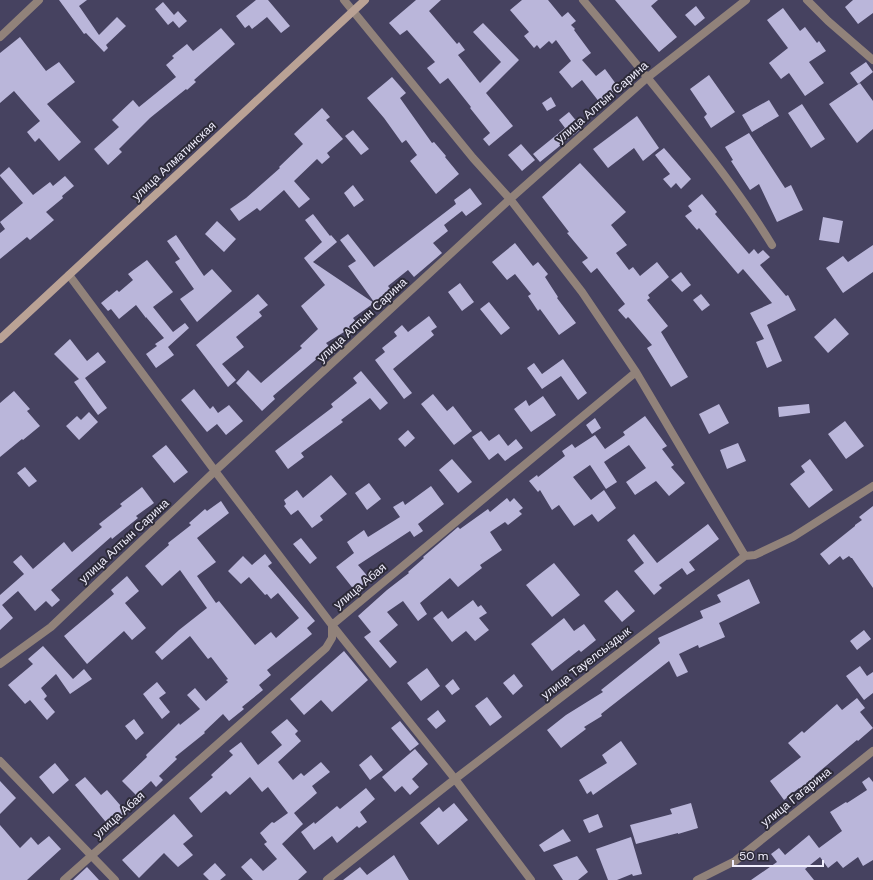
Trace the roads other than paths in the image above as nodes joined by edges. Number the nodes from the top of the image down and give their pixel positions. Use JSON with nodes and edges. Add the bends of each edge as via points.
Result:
{"nodes":[{"id":1,"x":39,"y":0,"type":"edge"},
{"id":2,"x":344,"y":0,"type":"edge"},
{"id":3,"x":365,"y":0,"type":"edge"},
{"id":4,"x":583,"y":0,"type":"edge"},
{"id":5,"x":746,"y":0,"type":"edge"},
{"id":6,"x":807,"y":0,"type":"edge"},
{"id":7,"x":353,"y":11,"type":"junction"},
{"id":8,"x":0,"y":37,"type":"edge"},
{"id":9,"x":873,"y":60,"type":"edge"},
{"id":10,"x":648,"y":77,"type":"junction"},
{"id":11,"x":510,"y":199,"type":"junction"},
{"id":12,"x":772,"y":245,"type":"dead end"},
{"id":13,"x":69,"y":275,"type":"junction"},
{"id":14,"x":0,"y":340,"type":"edge"},
{"id":15,"x":636,"y":372,"type":"junction"},
{"id":16,"x":215,"y":471,"type":"junction"},
{"id":17,"x":873,"y":486,"type":"edge"},
{"id":18,"x":745,"y":556,"type":"junction"},
{"id":19,"x":332,"y":624,"type":"junction"},
{"id":20,"x":0,"y":664,"type":"edge"},
{"id":21,"x":873,"y":751,"type":"edge"},
{"id":22,"x":0,"y":761,"type":"edge"},
{"id":23,"x":455,"y":778,"type":"junction"},
{"id":24,"x":92,"y":855,"type":"junction"},
{"id":25,"x":703,"y":879,"type":"edge"},
{"id":26,"x":64,"y":880,"type":"edge"},
{"id":27,"x":115,"y":880,"type":"edge"},
{"id":28,"x":327,"y":880,"type":"edge"},
{"id":29,"x":531,"y":880,"type":"edge"}],
"edges":[{"from":1,"to":8,"type":"street"},
{"from":2,"to":7,"type":"street"},
{"from":3,"to":7,"type":"street","name":"улица Алматинская"},
{"from":4,"to":10,"type":"street"},
{"from":5,"to":10,"type":"street","name":"улица Алтын Сарина"},
{"from":6,"to":9,"type":"street"},
{"from":7,"to":11,"type":"street","via":[[473,158]]},
{"from":7,"to":13,"type":"street","name":"улица Алматинская"},
{"from":10,"to":11,"type":"street","name":"улица Алтын Сарина"},
{"from":10,"to":12,"type":"street","via":[[723,173]]},
{"from":11,"to":15,"type":"street","via":[[582,292]]},
{"from":11,"to":16,"type":"street","name":"улица Алтын Сарина"},
{"from":13,"to":14,"type":"street","name":"улица Алматинская"},
{"from":13,"to":16,"type":"street"},
{"from":15,"to":18,"type":"street"},
{"from":15,"to":19,"type":"street","name":"улица Абая"},
{"from":16,"to":19,"type":"street"},
{"from":16,"to":20,"type":"street","name":"улица Алтын Сарина","via":[[51,627]]},
{"from":17,"to":18,"type":"street","name":"улица Тауелсыздык","via":[[793,537],[755,555]]},
{"from":18,"to":23,"type":"street","name":"улица Тауелсыздык"},
{"from":19,"to":23,"type":"street"},
{"from":19,"to":24,"type":"street","name":"улица Абая","via":[[332,638],[326,648]]},
{"from":21,"to":25,"type":"street","name":"улица Гагарина","via":[[734,861]]},
{"from":22,"to":24,"type":"street"},
{"from":23,"to":28,"type":"street","name":"улица Тауелсыздык"},
{"from":23,"to":29,"type":"street"},
{"from":24,"to":26,"type":"street","name":"улица Абая"},
{"from":24,"to":27,"type":"street"}]}
